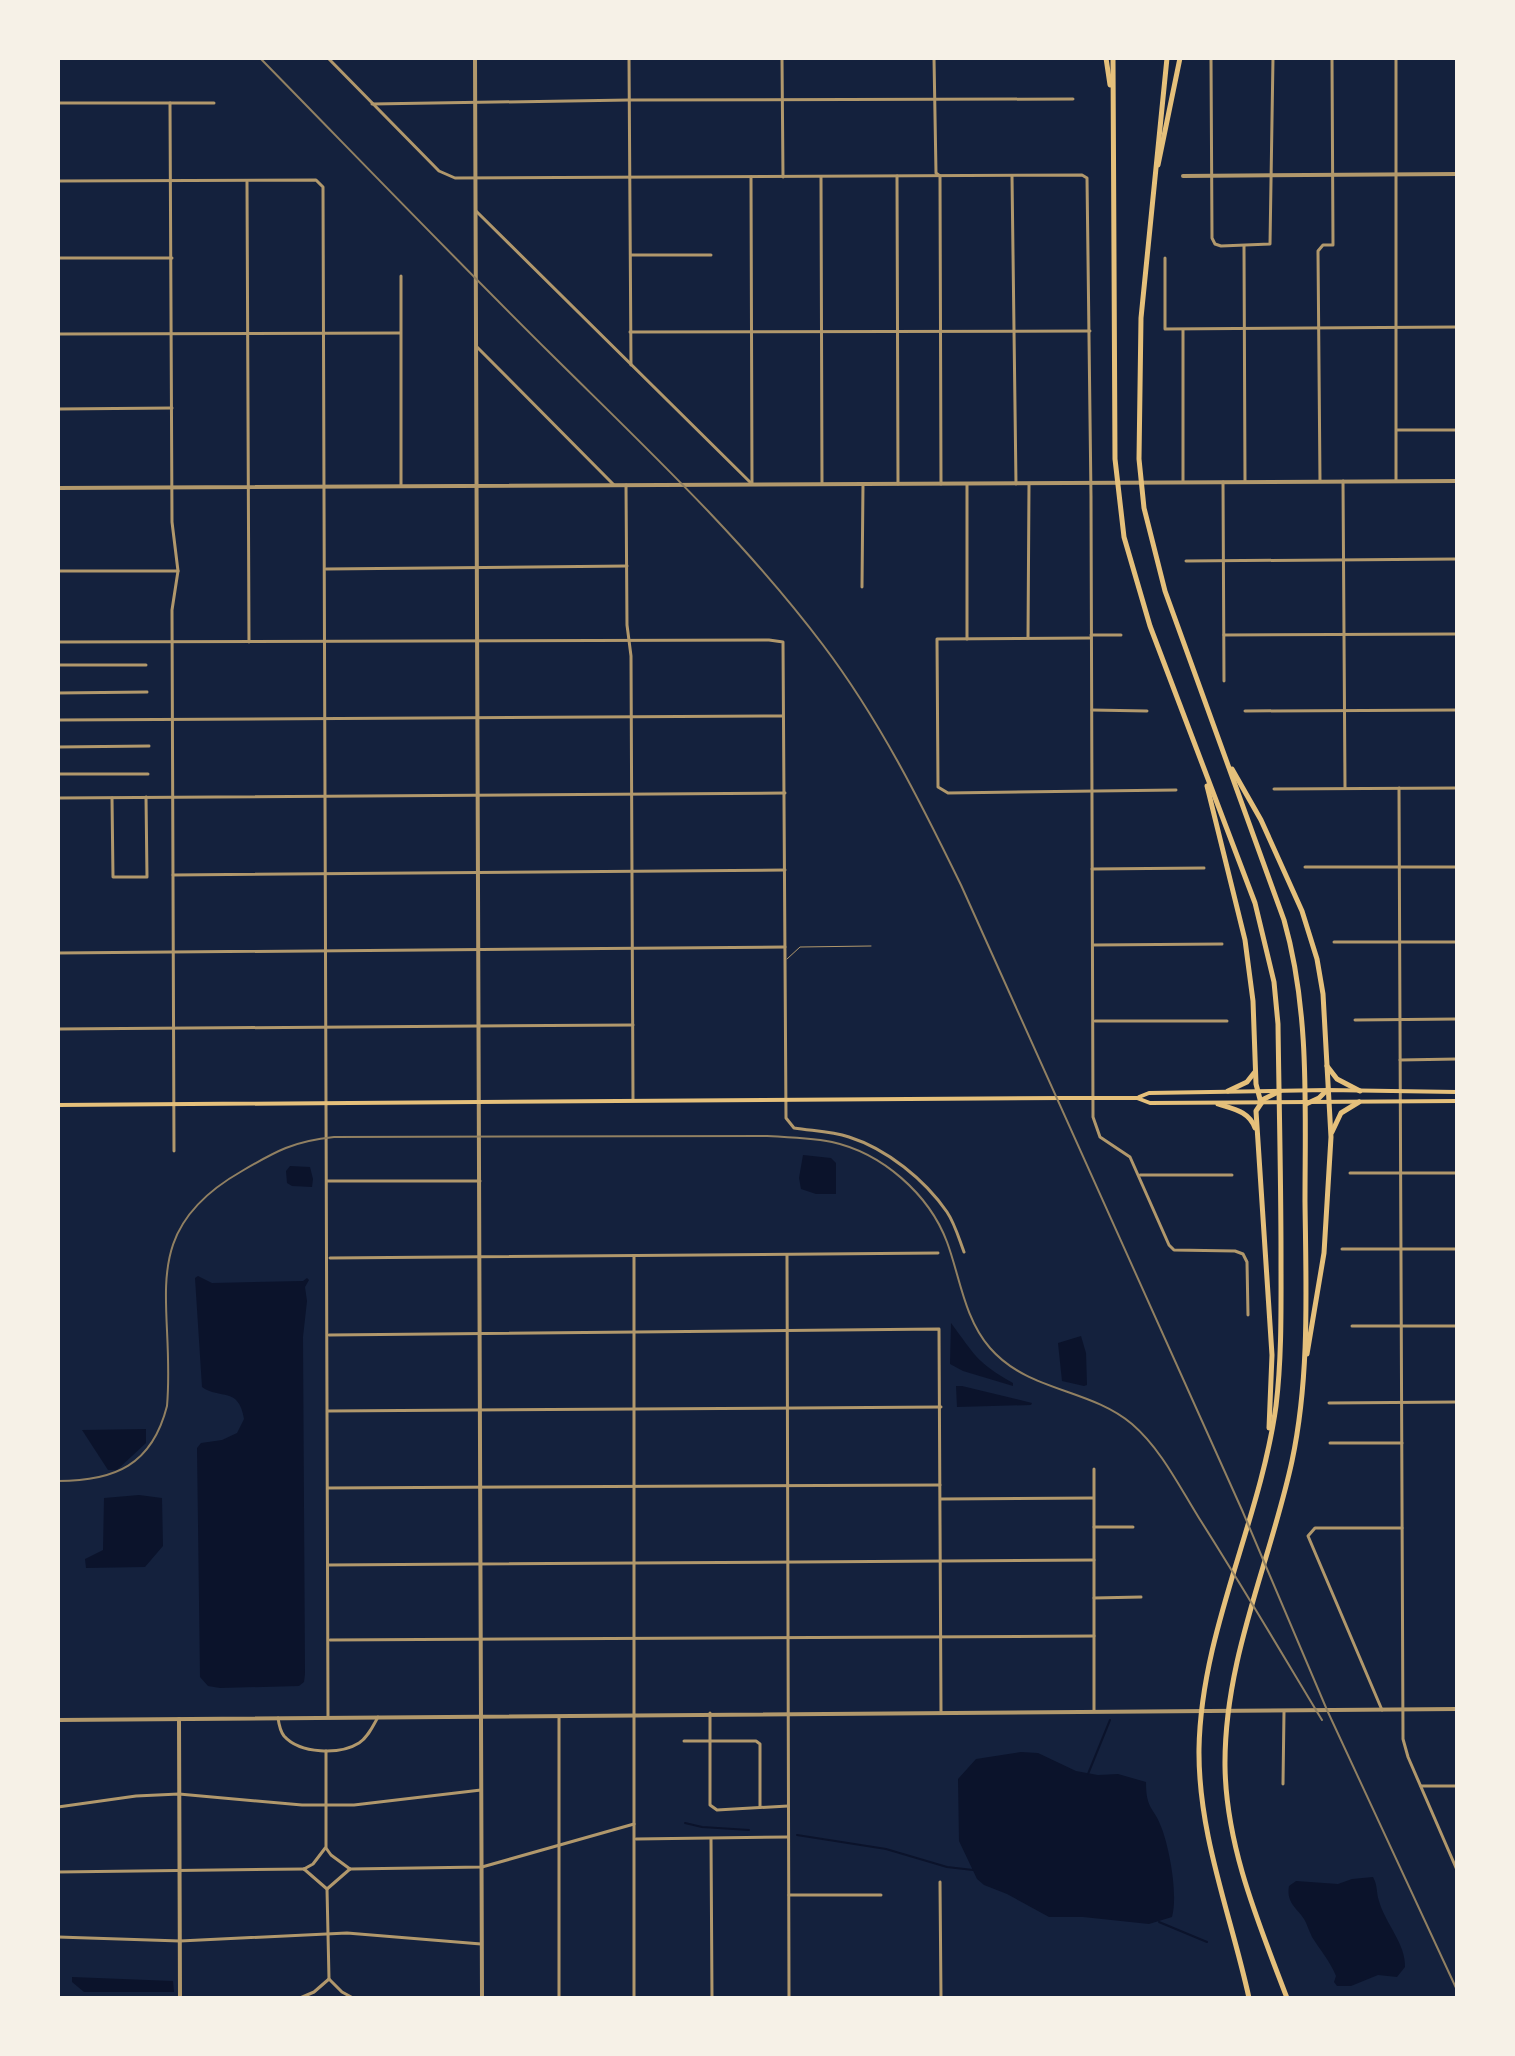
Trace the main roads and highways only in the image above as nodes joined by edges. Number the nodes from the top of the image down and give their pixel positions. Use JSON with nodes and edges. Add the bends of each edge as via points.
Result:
{"nodes":[{"id":1,"x":1106,"y":58,"type":"edge"},
{"id":2,"x":1113,"y":58,"type":"edge"},
{"id":3,"x":1167,"y":58,"type":"edge"},
{"id":4,"x":1180,"y":58,"type":"edge"},
{"id":5,"x":1113,"y":99,"type":"junction"},
{"id":6,"x":1151,"y":197,"type":"junction"},
{"id":7,"x":1224,"y":754,"type":"junction"},
{"id":8,"x":1203,"y":766,"type":"junction"},
{"id":9,"x":1327,"y":1065,"type":"junction"},
{"id":10,"x":1255,"y":1072,"type":"junction"},
{"id":11,"x":1327,"y":1090,"type":"junction"},
{"id":12,"x":1228,"y":1091,"type":"junction"},
{"id":13,"x":1257,"y":1091,"type":"junction"},
{"id":14,"x":1281,"y":1091,"type":"junction"},
{"id":15,"x":1360,"y":1091,"type":"junction"},
{"id":16,"x":1457,"y":1092,"type":"edge"},
{"id":17,"x":1137,"y":1098,"type":"junction"},
{"id":18,"x":1457,"y":1101,"type":"edge"},
{"id":19,"x":1359,"y":1102,"type":"junction"},
{"id":20,"x":1261,"y":1103,"type":"junction"},
{"id":21,"x":1328,"y":1103,"type":"junction"},
{"id":22,"x":1218,"y":1104,"type":"junction"},
{"id":23,"x":1306,"y":1104,"type":"junction"},
{"id":24,"x":58,"y":1105,"type":"edge"},
{"id":25,"x":1257,"y":1135,"type":"junction"},
{"id":26,"x":1331,"y":1137,"type":"junction"},
{"id":27,"x":1304,"y":1375,"type":"junction"},
{"id":28,"x":1267,"y":1456,"type":"junction"},
{"id":29,"x":1286,"y":1995,"type":"edge"},
{"id":30,"x":1251,"y":1998,"type":"edge"}],
"edges":[{"from":1,"to":5,"type":"highway"},
{"from":2,"to":5,"type":"highway"},
{"from":3,"to":6,"type":"highway"},
{"from":4,"to":6,"type":"highway"},
{"from":5,"to":8,"type":"highway","via":[[1115,459],[1120,511],[1135,581]]},
{"from":6,"to":7,"type":"highway","via":[[1141,318],[1139,459],[1144,508],[1165,591]]},
{"from":7,"to":9,"type":"highway","via":[[1302,911],[1323,994]]},
{"from":7,"to":27,"type":"highway","via":[[1291,944],[1305,1069]]},
{"from":8,"to":10,"type":"highway","via":[[1246,942]]},
{"from":8,"to":28,"type":"highway","via":[[1265,940],[1278,1024],[1279,1360]]},
{"from":9,"to":11,"type":"highway"},
{"from":9,"to":15,"type":"highway","via":[[1337,1079]]},
{"from":10,"to":12,"type":"highway"},
{"from":10,"to":13,"type":"highway"},
{"from":11,"to":14,"type":"main road"},
{"from":11,"to":15,"type":"main road"},
{"from":11,"to":21,"type":"highway"},
{"from":11,"to":23,"type":"highway"},
{"from":12,"to":13,"type":"main road"},
{"from":12,"to":17,"type":"main road","via":[[1149,1093]]},
{"from":13,"to":14,"type":"main road"},
{"from":13,"to":20,"type":"highway"},
{"from":14,"to":20,"type":"highway"},
{"from":15,"to":16,"type":"main road"},
{"from":17,"to":22,"type":"main road","via":[[1150,1103]]},
{"from":17,"to":24,"type":"main road"},
{"from":18,"to":19,"type":"main road"},
{"from":19,"to":21,"type":"main road"},
{"from":19,"to":26,"type":"highway","via":[[1336,1118]]},
{"from":20,"to":22,"type":"main road"},
{"from":20,"to":23,"type":"main road"},
{"from":20,"to":25,"type":"highway"},
{"from":21,"to":23,"type":"main road"},
{"from":21,"to":26,"type":"highway"},
{"from":22,"to":25,"type":"highway","via":[[1248,1116]]},
{"from":25,"to":28,"type":"highway","via":[[1272,1355]]},
{"from":26,"to":27,"type":"highway","via":[[1324,1253]]},
{"from":27,"to":29,"type":"highway","via":[[1297,1435],[1247,1619],[1226,1729],[1232,1830]]},
{"from":28,"to":30,"type":"highway","via":[[1206,1679],[1200,1730],[1206,1828]]}]}
